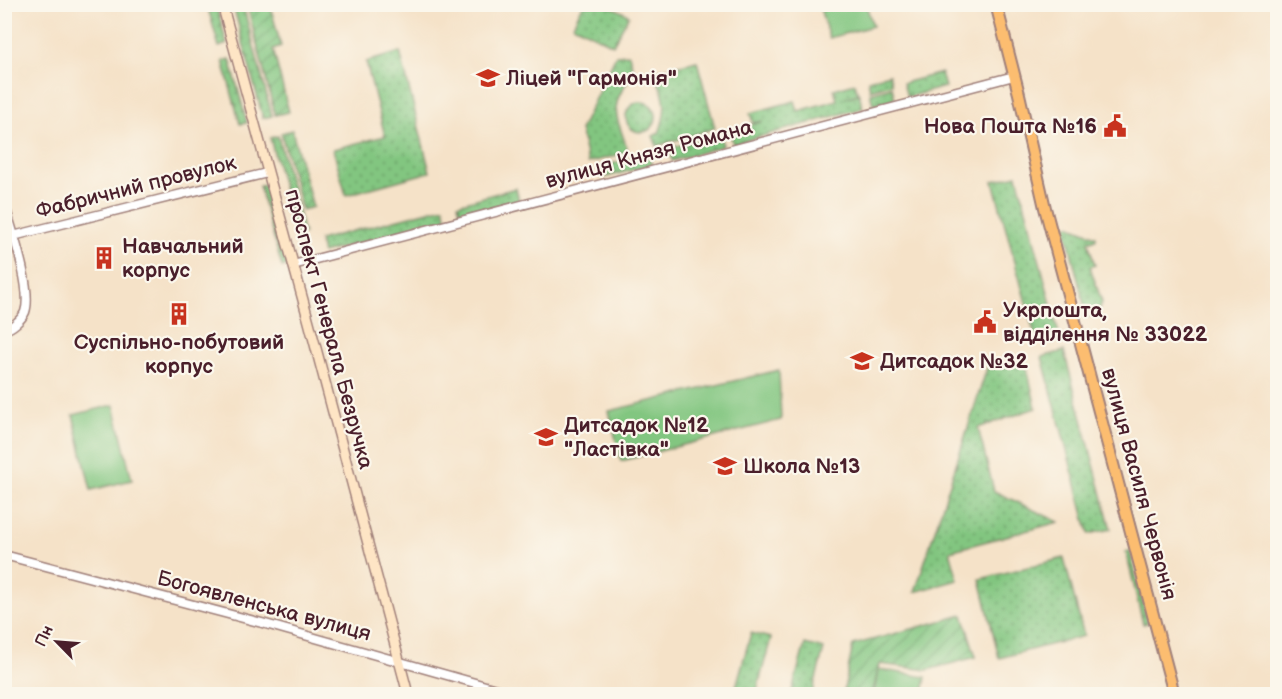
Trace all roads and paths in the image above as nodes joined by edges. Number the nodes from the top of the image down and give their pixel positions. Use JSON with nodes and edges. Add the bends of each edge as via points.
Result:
{"nodes":[{"id":1,"x":222,"y":4,"type":"edge"},
{"id":2,"x":996,"y":4,"type":"edge"},
{"id":3,"x":1014,"y":76,"type":"junction"},
{"id":4,"x":267,"y":173,"type":"junction"},
{"id":5,"x":4,"y":203,"type":"edge"},
{"id":6,"x":13,"y":236,"type":"junction"},
{"id":7,"x":293,"y":265,"type":"junction"},
{"id":8,"x":8,"y":329,"type":"edge"},
{"id":9,"x":4,"y":555,"type":"edge"},
{"id":10,"x":400,"y":663,"type":"junction"},
{"id":11,"x":408,"y":694,"type":"edge"},
{"id":12,"x":514,"y":694,"type":"edge"},
{"id":13,"x":1174,"y":694,"type":"edge"}],
"edges":[{"from":1,"to":4,"type":"main road","name":"проспект Генерала Безручка"},
{"from":2,"to":3,"type":"main road","name":"вулиця Василя Червонія"},
{"from":3,"to":7,"type":"street","name":"вулиця Князя Романа"},
{"from":3,"to":13,"type":"main road","name":"вулиця Василя Червонія","via":[[1045,208]]},
{"from":4,"to":6,"type":"street","name":"Фабричний провулок"},
{"from":4,"to":7,"type":"main road","name":"проспект Генерала Безручка"},
{"from":5,"to":6,"type":"street"},
{"from":6,"to":8,"type":"street","via":[[26,283],[25,312]]},
{"from":7,"to":10,"type":"main road","name":"проспект Генерала Безручка"},
{"from":9,"to":10,"type":"street","name":"Богоявленська вулиця"},
{"from":10,"to":11,"type":"main road","name":"проспект Генерала Безручка"},
{"from":10,"to":12,"type":"street","name":"Богоявленська вулиця"}]}
